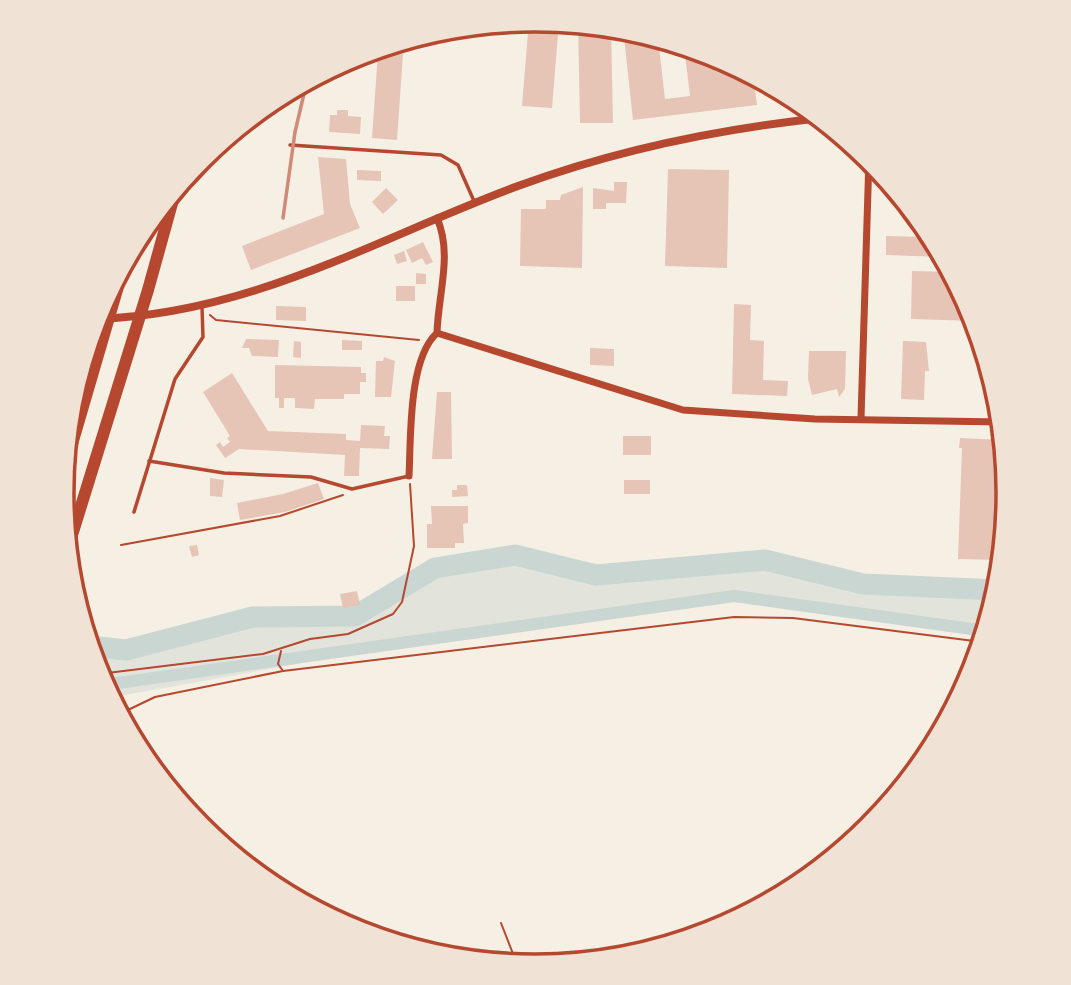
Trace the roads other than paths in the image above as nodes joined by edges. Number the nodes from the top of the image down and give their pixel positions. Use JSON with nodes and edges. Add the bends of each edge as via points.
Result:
{"nodes":[{"id":1,"x":807,"y":120,"type":"edge"},
{"id":2,"x":290,"y":145,"type":"dead end"},
{"id":3,"x":868,"y":175,"type":"edge"},
{"id":4,"x":474,"y":203,"type":"junction"},
{"id":5,"x":169,"y":213,"type":"edge"},
{"id":6,"x":437,"y":218,"type":"junction"},
{"id":7,"x":202,"y":307,"type":"junction"},
{"id":8,"x":110,"y":315,"type":"edge"},
{"id":9,"x":109,"y":317,"type":"edge"},
{"id":10,"x":436,"y":333,"type":"junction"},
{"id":11,"x":81,"y":415,"type":"edge"},
{"id":12,"x":861,"y":418,"type":"junction"},
{"id":13,"x":991,"y":422,"type":"edge"},
{"id":14,"x":149,"y":461,"type":"junction"},
{"id":15,"x":409,"y":476,"type":"joint"},
{"id":16,"x":134,"y":512,"type":"dead end"},
{"id":17,"x":75,"y":525,"type":"edge"}],
"edges":[{"from":1,"to":4,"type":"street","via":[[631,150]]},
{"from":2,"to":4,"type":"lane","via":[[442,155],[465,175]]},
{"from":3,"to":12,"type":"street"},
{"from":4,"to":6,"type":"street"},
{"from":5,"to":17,"type":"highway"},
{"from":6,"to":7,"type":"street","via":[[332,262]]},
{"from":6,"to":10,"type":"street","via":[[445,257]]},
{"from":7,"to":9,"type":"street"},
{"from":7,"to":14,"type":"lane","via":[[203,337],[175,379]]},
{"from":8,"to":11,"type":"highway"},
{"from":10,"to":12,"type":"street","via":[[683,410]]},
{"from":10,"to":15,"type":"street","via":[[428,341],[418,369]]},
{"from":12,"to":13,"type":"street"},
{"from":14,"to":15,"type":"lane","via":[[224,473],[311,477],[357,489]]},
{"from":14,"to":16,"type":"lane"}]}
